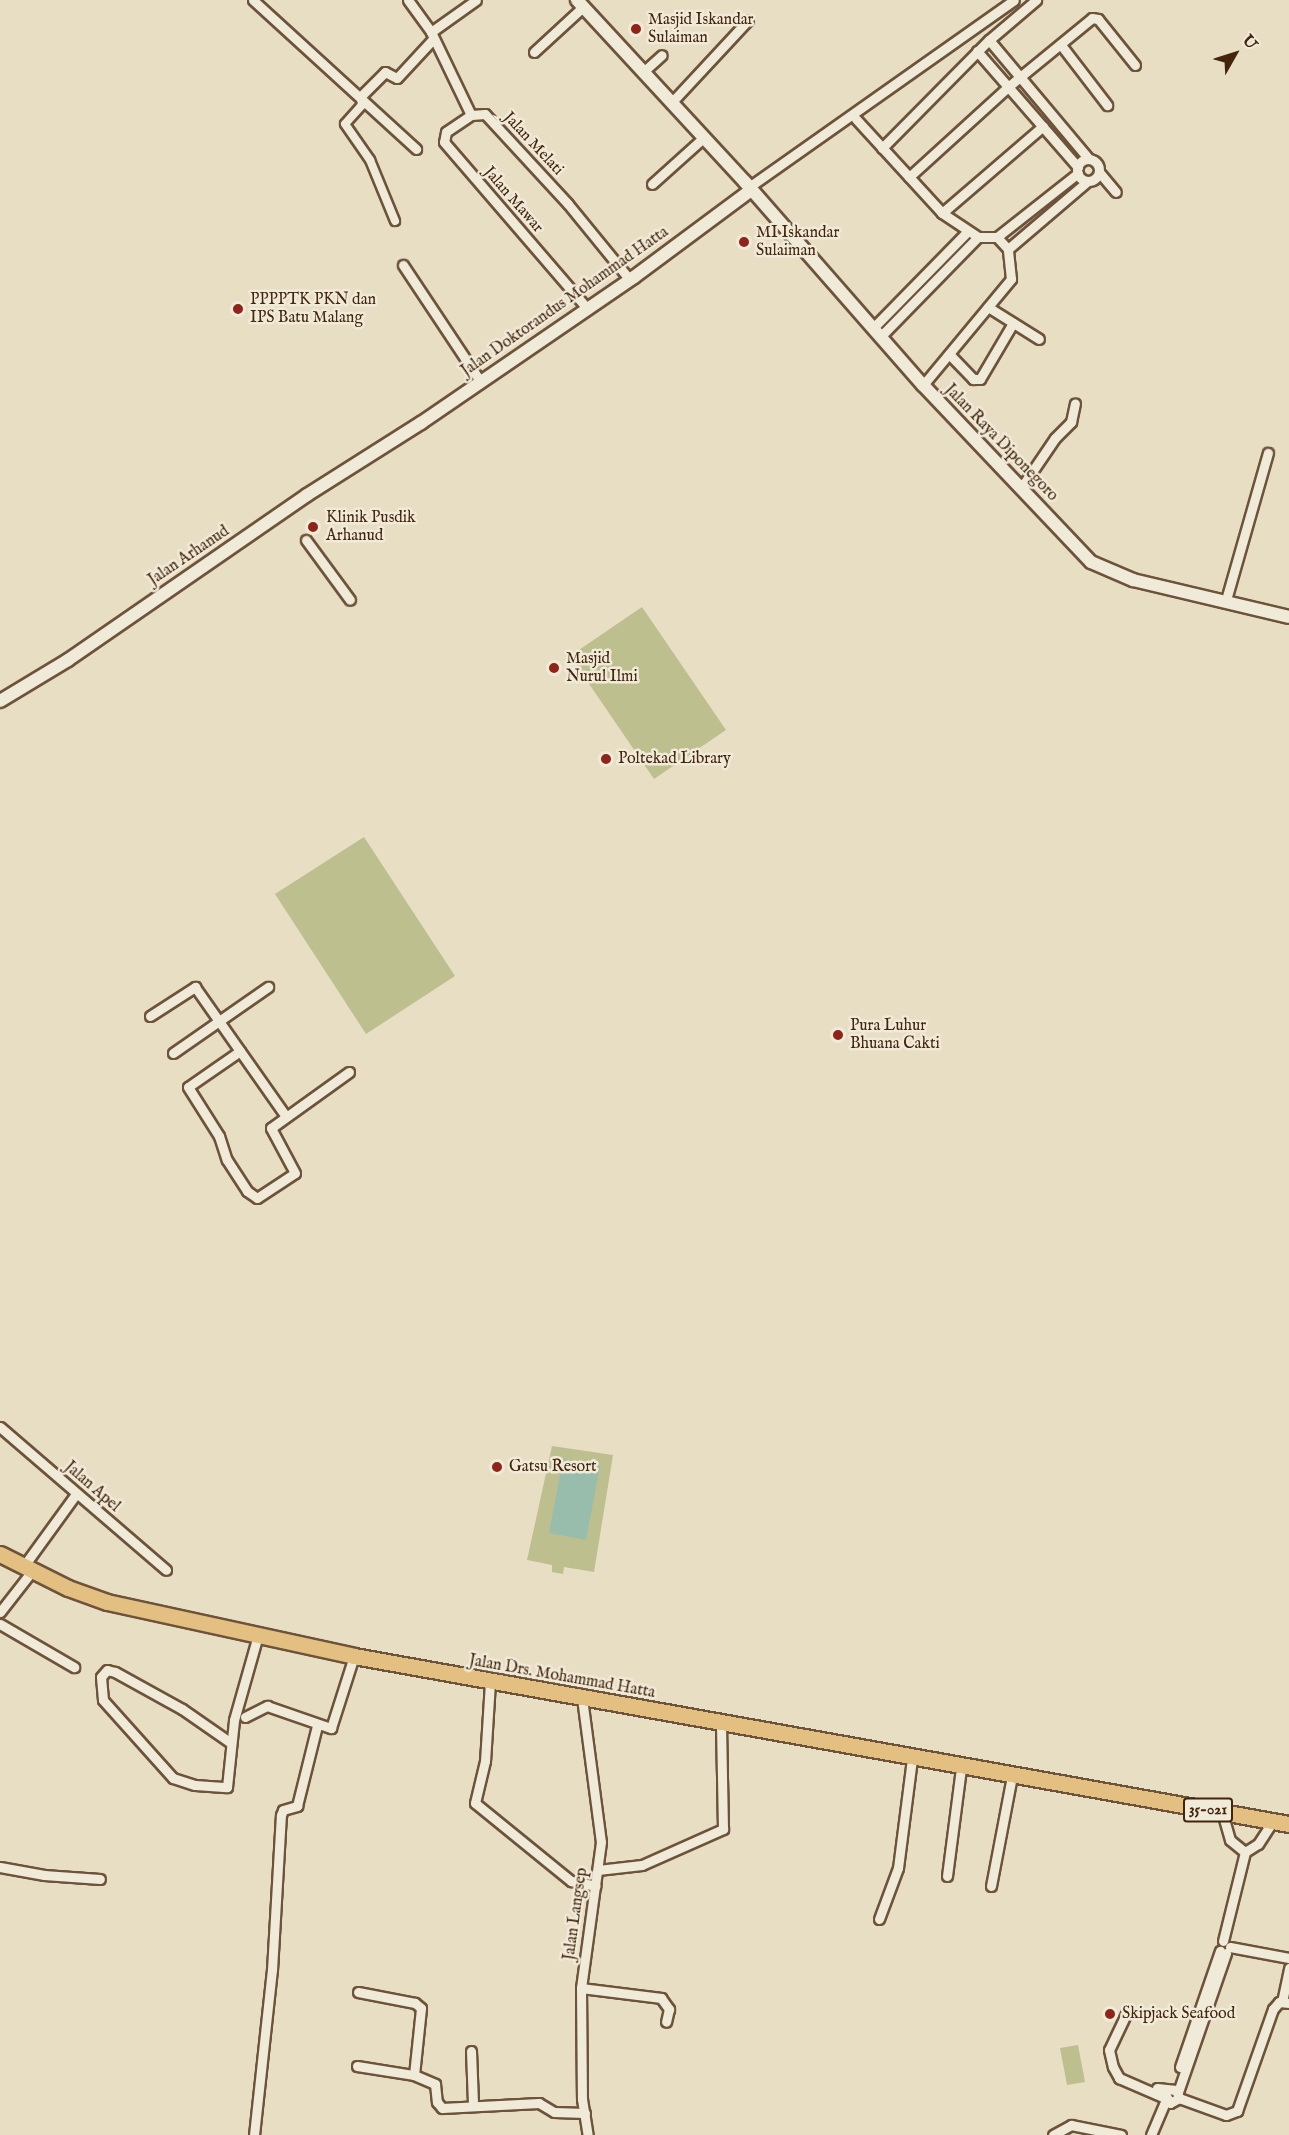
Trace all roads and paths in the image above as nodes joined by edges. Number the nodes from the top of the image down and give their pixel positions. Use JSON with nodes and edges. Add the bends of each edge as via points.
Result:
{"nodes":[{"id":1,"x":253,"y":0,"type":"edge"},
{"id":2,"x":408,"y":0,"type":"edge"},
{"id":3,"x":476,"y":0,"type":"edge"},
{"id":4,"x":1014,"y":0,"type":"edge"},
{"id":5,"x":1036,"y":0,"type":"edge"},
{"id":6,"x":580,"y":3,"type":"edge"},
{"id":7,"x":748,"y":20,"type":"dead end"},
{"id":8,"x":433,"y":35,"type":"junction"},
{"id":9,"x":989,"y":40,"type":"junction"},
{"id":10,"x":1061,"y":45,"type":"junction"},
{"id":11,"x":977,"y":51,"type":"junction"},
{"id":12,"x":534,"y":52,"type":"dead end"},
{"id":13,"x":662,"y":56,"type":"dead end"},
{"id":14,"x":1135,"y":65,"type":"dead end"},
{"id":15,"x":643,"y":72,"type":"junction"},
{"id":16,"x":1019,"y":77,"type":"junction"},
{"id":17,"x":1009,"y":86,"type":"junction"},
{"id":18,"x":361,"y":96,"type":"junction"},
{"id":19,"x":671,"y":103,"type":"junction"},
{"id":20,"x":1107,"y":105,"type":"dead end"},
{"id":21,"x":471,"y":115,"type":"junction"},
{"id":22,"x":856,"y":119,"type":"dead end"},
{"id":23,"x":1043,"y":126,"type":"junction"},
{"id":24,"x":703,"y":138,"type":"junction"},
{"id":25,"x":882,"y":148,"type":"junction"},
{"id":26,"x":416,"y":149,"type":"dead end"},
{"id":27,"x":1089,"y":159,"type":"junction"},
{"id":28,"x":1078,"y":170,"type":"junction"},
{"id":29,"x":1099,"y":172,"type":"junction"},
{"id":30,"x":909,"y":177,"type":"junction"},
{"id":31,"x":1088,"y":181,"type":"junction"},
{"id":32,"x":652,"y":184,"type":"dead end"},
{"id":33,"x":750,"y":188,"type":"junction"},
{"id":34,"x":1116,"y":192,"type":"dead end"},
{"id":35,"x":942,"y":213,"type":"junction"},
{"id":36,"x":395,"y":221,"type":"dead end"},
{"id":37,"x":967,"y":232,"type":"junction"},
{"id":38,"x":978,"y":237,"type":"junction"},
{"id":39,"x":997,"y":237,"type":"junction"},
{"id":40,"x":955,"y":244,"type":"junction"},
{"id":41,"x":1008,"y":249,"type":"junction"},
{"id":42,"x":963,"y":252,"type":"junction"},
{"id":43,"x":403,"y":266,"type":"dead end"},
{"id":44,"x":630,"y":280,"type":"junction"},
{"id":45,"x":988,"y":307,"type":"junction"},
{"id":46,"x":587,"y":308,"type":"junction"},
{"id":47,"x":1013,"y":323,"type":"junction"},
{"id":48,"x":877,"y":333,"type":"junction"},
{"id":49,"x":1039,"y":339,"type":"dead end"},
{"id":50,"x":949,"y":354,"type":"junction"},
{"id":51,"x":480,"y":381,"type":"junction"},
{"id":52,"x":923,"y":385,"type":"junction"},
{"id":53,"x":1075,"y":403,"type":"dead end"},
{"id":54,"x":397,"y":439,"type":"joint"},
{"id":55,"x":1268,"y":453,"type":"dead end"},
{"id":56,"x":1021,"y":488,"type":"junction"},
{"id":57,"x":306,"y":540,"type":"dead end"},
{"id":58,"x":350,"y":600,"type":"dead end"},
{"id":59,"x":1226,"y":600,"type":"junction"},
{"id":60,"x":1289,"y":617,"type":"edge"},
{"id":61,"x":0,"y":701,"type":"edge"},
{"id":62,"x":268,"y":987,"type":"dead end"},
{"id":63,"x":150,"y":1016,"type":"dead end"},
{"id":64,"x":220,"y":1022,"type":"junction"},
{"id":65,"x":240,"y":1051,"type":"junction"},
{"id":66,"x":173,"y":1053,"type":"dead end"},
{"id":67,"x":349,"y":1072,"type":"dead end"},
{"id":68,"x":285,"y":1115,"type":"junction"},
{"id":69,"x":0,"y":1426,"type":"edge"},
{"id":70,"x":76,"y":1494,"type":"junction"},
{"id":71,"x":0,"y":1554,"type":"edge"},
{"id":72,"x":27,"y":1569,"type":"junction"},
{"id":73,"x":166,"y":1570,"type":"dead end"},
{"id":74,"x":0,"y":1612,"type":"edge"},
{"id":75,"x":0,"y":1624,"type":"edge"},
{"id":76,"x":258,"y":1635,"type":"junction"},
{"id":77,"x":354,"y":1656,"type":"junction"},
{"id":78,"x":74,"y":1667,"type":"dead end"},
{"id":79,"x":490,"y":1683,"type":"junction"},
{"id":80,"x":582,"y":1698,"type":"junction"},
{"id":81,"x":245,"y":1717,"type":"dead end"},
{"id":82,"x":721,"y":1724,"type":"junction"},
{"id":83,"x":317,"y":1726,"type":"junction"},
{"id":84,"x":231,"y":1739,"type":"junction"},
{"id":85,"x":912,"y":1758,"type":"junction"},
{"id":86,"x":962,"y":1768,"type":"junction"},
{"id":87,"x":1012,"y":1776,"type":"junction"},
{"id":88,"x":1222,"y":1812,"type":"junction"},
{"id":89,"x":1273,"y":1821,"type":"junction"},
{"id":90,"x":1289,"y":1824,"type":"edge"},
{"id":91,"x":1245,"y":1852,"type":"junction"},
{"id":92,"x":0,"y":1867,"type":"edge"},
{"id":93,"x":598,"y":1870,"type":"junction"},
{"id":94,"x":947,"y":1876,"type":"dead end"},
{"id":95,"x":100,"y":1879,"type":"dead end"},
{"id":96,"x":596,"y":1886,"type":"junction"},
{"id":97,"x":991,"y":1886,"type":"dead end"},
{"id":98,"x":879,"y":1918,"type":"dead end"},
{"id":99,"x":1225,"y":1948,"type":"junction"},
{"id":100,"x":1289,"y":1958,"type":"edge"},
{"id":101,"x":1289,"y":1968,"type":"edge"},
{"id":102,"x":581,"y":1988,"type":"junction"},
{"id":103,"x":358,"y":1992,"type":"dead end"},
{"id":104,"x":1285,"y":2002,"type":"edge"},
{"id":105,"x":1128,"y":2010,"type":"dead end"},
{"id":106,"x":666,"y":2022,"type":"dead end"},
{"id":107,"x":471,"y":2050,"type":"dead end"},
{"id":108,"x":357,"y":2066,"type":"dead end"},
{"id":109,"x":414,"y":2075,"type":"junction"},
{"id":110,"x":1171,"y":2095,"type":"junction"},
{"id":111,"x":473,"y":2104,"type":"junction"},
{"id":112,"x":585,"y":2113,"type":"junction"},
{"id":113,"x":254,"y":2135,"type":"edge"},
{"id":114,"x":588,"y":2135,"type":"edge"},
{"id":115,"x":1053,"y":2135,"type":"edge"},
{"id":116,"x":1121,"y":2135,"type":"edge"},
{"id":117,"x":1151,"y":2135,"type":"edge"}],
"edges":[{"from":1,"to":18,"type":"street"},
{"from":2,"to":8,"type":"street"},
{"from":3,"to":8,"type":"street"},
{"from":4,"to":33,"type":"street"},
{"from":5,"to":9,"type":"street"},
{"from":6,"to":12,"type":"street"},
{"from":6,"to":15,"type":"street","name":"Jalan Raya Diponegoro"},
{"from":7,"to":19,"type":"street"},
{"from":8,"to":18,"type":"street","via":[[397,78],[384,72]]},
{"from":8,"to":21,"type":"street"},
{"from":9,"to":11,"type":"street"},
{"from":9,"to":16,"type":"street"},
{"from":10,"to":14,"type":"street","via":[[1096,18]]},
{"from":10,"to":16,"type":"street"},
{"from":10,"to":20,"type":"street"},
{"from":11,"to":17,"type":"street"},
{"from":11,"to":25,"type":"street"},
{"from":13,"to":15,"type":"street"},
{"from":15,"to":19,"type":"street","name":"Jalan Raya Diponegoro"},
{"from":16,"to":17,"type":"street"},
{"from":16,"to":27,"type":"street"},
{"from":17,"to":23,"type":"street"},
{"from":17,"to":30,"type":"street"},
{"from":18,"to":26,"type":"street"},
{"from":18,"to":36,"type":"street","via":[[362,105],[345,124],[370,160]]},
{"from":19,"to":24,"type":"street","name":"Jalan Raya Diponegoro"},
{"from":21,"to":44,"type":"street","name":"Jalan Melati","via":[[480,112],[493,122]]},
{"from":21,"to":46,"type":"street","name":"Jalan Mawar","via":[[446,132],[444,142]]},
{"from":22,"to":25,"type":"street"},
{"from":23,"to":28,"type":"street"},
{"from":23,"to":35,"type":"street"},
{"from":24,"to":32,"type":"street"},
{"from":24,"to":33,"type":"street","name":"Jalan Raya Diponegoro"},
{"from":25,"to":30,"type":"street"},
{"from":27,"to":28,"type":"street"},
{"from":27,"to":29,"type":"street","via":[[1096,162]]},
{"from":28,"to":31,"type":"street"},
{"from":28,"to":39,"type":"street"},
{"from":29,"to":31,"type":"street"},
{"from":29,"to":34,"type":"street"},
{"from":30,"to":35,"type":"street"},
{"from":31,"to":41,"type":"street"},
{"from":33,"to":44,"type":"street","name":"Jalan Doktorandus Mohammad Hatta"},
{"from":33,"to":48,"type":"street","name":"Jalan Raya Diponegoro"},
{"from":35,"to":37,"type":"street"},
{"from":37,"to":38,"type":"street"},
{"from":37,"to":40,"type":"street"},
{"from":38,"to":39,"type":"street"},
{"from":38,"to":42,"type":"street"},
{"from":39,"to":41,"type":"street"},
{"from":40,"to":42,"type":"street"},
{"from":40,"to":48,"type":"street"},
{"from":41,"to":45,"type":"street","via":[[1011,279]]},
{"from":42,"to":48,"type":"street"},
{"from":43,"to":51,"type":"street"},
{"from":44,"to":46,"type":"street","name":"Jalan Doktorandus Mohammad Hatta"},
{"from":45,"to":47,"type":"street"},
{"from":45,"to":50,"type":"street"},
{"from":46,"to":51,"type":"street","name":"Jalan Doktorandus Mohammad Hatta"},
{"from":47,"to":49,"type":"street"},
{"from":47,"to":50,"type":"street","via":[[980,379],[973,379]]},
{"from":48,"to":52,"type":"street","name":"Jalan Raya Diponegoro"},
{"from":50,"to":52,"type":"street"},
{"from":51,"to":54,"type":"street","name":"Jalan Doktorandus Mohammad Hatta"},
{"from":52,"to":56,"type":"street","name":"Jalan Raya Diponegoro"},
{"from":53,"to":56,"type":"street","via":[[1068,427],[1055,438]]},
{"from":54,"to":61,"type":"street","name":"Jalan Arhanud","via":[[308,495],[68,660]]},
{"from":55,"to":59,"type":"street"},
{"from":56,"to":59,"type":"street","name":"Jalan Raya Diponegoro","via":[[1099,568],[1149,585]]},
{"from":57,"to":58,"type":"street"},
{"from":59,"to":60,"type":"street","name":"Jalan Raya Diponegoro"},
{"from":62,"to":64,"type":"street"},
{"from":63,"to":64,"type":"street","via":[[195,987]]},
{"from":64,"to":65,"type":"street"},
{"from":64,"to":66,"type":"street"},
{"from":65,"to":68,"type":"street"},
{"from":65,"to":68,"type":"street","via":[[188,1087],[219,1136],[227,1160],[254,1197],[260,1197],[295,1173],[271,1132]]},
{"from":67,"to":68,"type":"street"},
{"from":69,"to":70,"type":"street","name":"Jalan Apel"},
{"from":70,"to":72,"type":"street"},
{"from":70,"to":73,"type":"street","name":"Jalan Apel"},
{"from":71,"to":72,"type":"main road","name":"Jalan Drs. Mohammad Hatta"},
{"from":72,"to":74,"type":"street"},
{"from":72,"to":76,"type":"main road","name":"Jalan Drs. Mohammad Hatta","via":[[108,1602]]},
{"from":75,"to":78,"type":"street"},
{"from":76,"to":77,"type":"main road","name":"Jalan Drs. Mohammad Hatta"},
{"from":76,"to":84,"type":"street"},
{"from":77,"to":79,"type":"main road","name":"Jalan Drs. Mohammad Hatta"},
{"from":77,"to":83,"type":"street","via":[[331,1728]]},
{"from":79,"to":80,"type":"main road","name":"Jalan Drs. Mohammad Hatta"},
{"from":79,"to":96,"type":"street","via":[[485,1761],[475,1803],[570,1881]]},
{"from":80,"to":82,"type":"main road","name":"Jalan Drs. Mohammad Hatta"},
{"from":80,"to":93,"type":"street","name":"Jalan Langsep","via":[[601,1823]]},
{"from":81,"to":83,"type":"street","via":[[267,1706]]},
{"from":82,"to":85,"type":"main road","name":"Jalan Drs. Mohammad Hatta"},
{"from":82,"to":93,"type":"street","via":[[723,1829],[642,1865]]},
{"from":83,"to":113,"type":"street","via":[[297,1806],[283,1810],[281,1815],[272,1970]]},
{"from":84,"to":84,"type":"street","via":[[230,1782],[226,1787],[176,1780],[103,1700],[104,1672],[111,1670],[135,1682]]},
{"from":85,"to":86,"type":"main road","name":"Jalan Drs. Mohammad Hatta"},
{"from":85,"to":98,"type":"street","via":[[898,1868]]},
{"from":86,"to":87,"type":"main road","name":"Jalan Drs. Mohammad Hatta"},
{"from":86,"to":94,"type":"street"},
{"from":87,"to":88,"type":"main road","name":"Jalan Drs. Mohammad Hatta","number":"35-021"},
{"from":87,"to":97,"type":"street"},
{"from":88,"to":89,"type":"main road","number":"35-021"},
{"from":88,"to":91,"type":"street","via":[[1230,1840]]},
{"from":89,"to":90,"type":"main road","number":"35-021"},
{"from":89,"to":91,"type":"street","via":[[1258,1844]]},
{"from":91,"to":99,"type":"street"},
{"from":92,"to":95,"type":"street"},
{"from":93,"to":96,"type":"street","name":"Jalan Langsep"},
{"from":96,"to":102,"type":"street","name":"Jalan Langsep"},
{"from":99,"to":100,"type":"street"},
{"from":99,"to":110,"type":"street"},
{"from":101,"to":104,"type":"street"},
{"from":102,"to":106,"type":"street","via":[[661,1998],[669,2009]]},
{"from":102,"to":112,"type":"street","name":"Jalan Langsep"},
{"from":103,"to":109,"type":"street","via":[[419,2005]]},
{"from":104,"to":110,"type":"street","via":[[1272,2009],[1237,2111],[1226,2115]]},
{"from":105,"to":110,"type":"street","via":[[1109,2050],[1116,2073]]},
{"from":107,"to":111,"type":"street"},
{"from":108,"to":109,"type":"street"},
{"from":109,"to":111,"type":"street","via":[[435,2084],[442,2108]]},
{"from":110,"to":117,"type":"street"},
{"from":111,"to":112,"type":"street","via":[[539,2103],[554,2112]]},
{"from":112,"to":114,"type":"street","name":"Jalan Langsep"},
{"from":115,"to":116,"type":"street","via":[[1071,2125]]}]}
